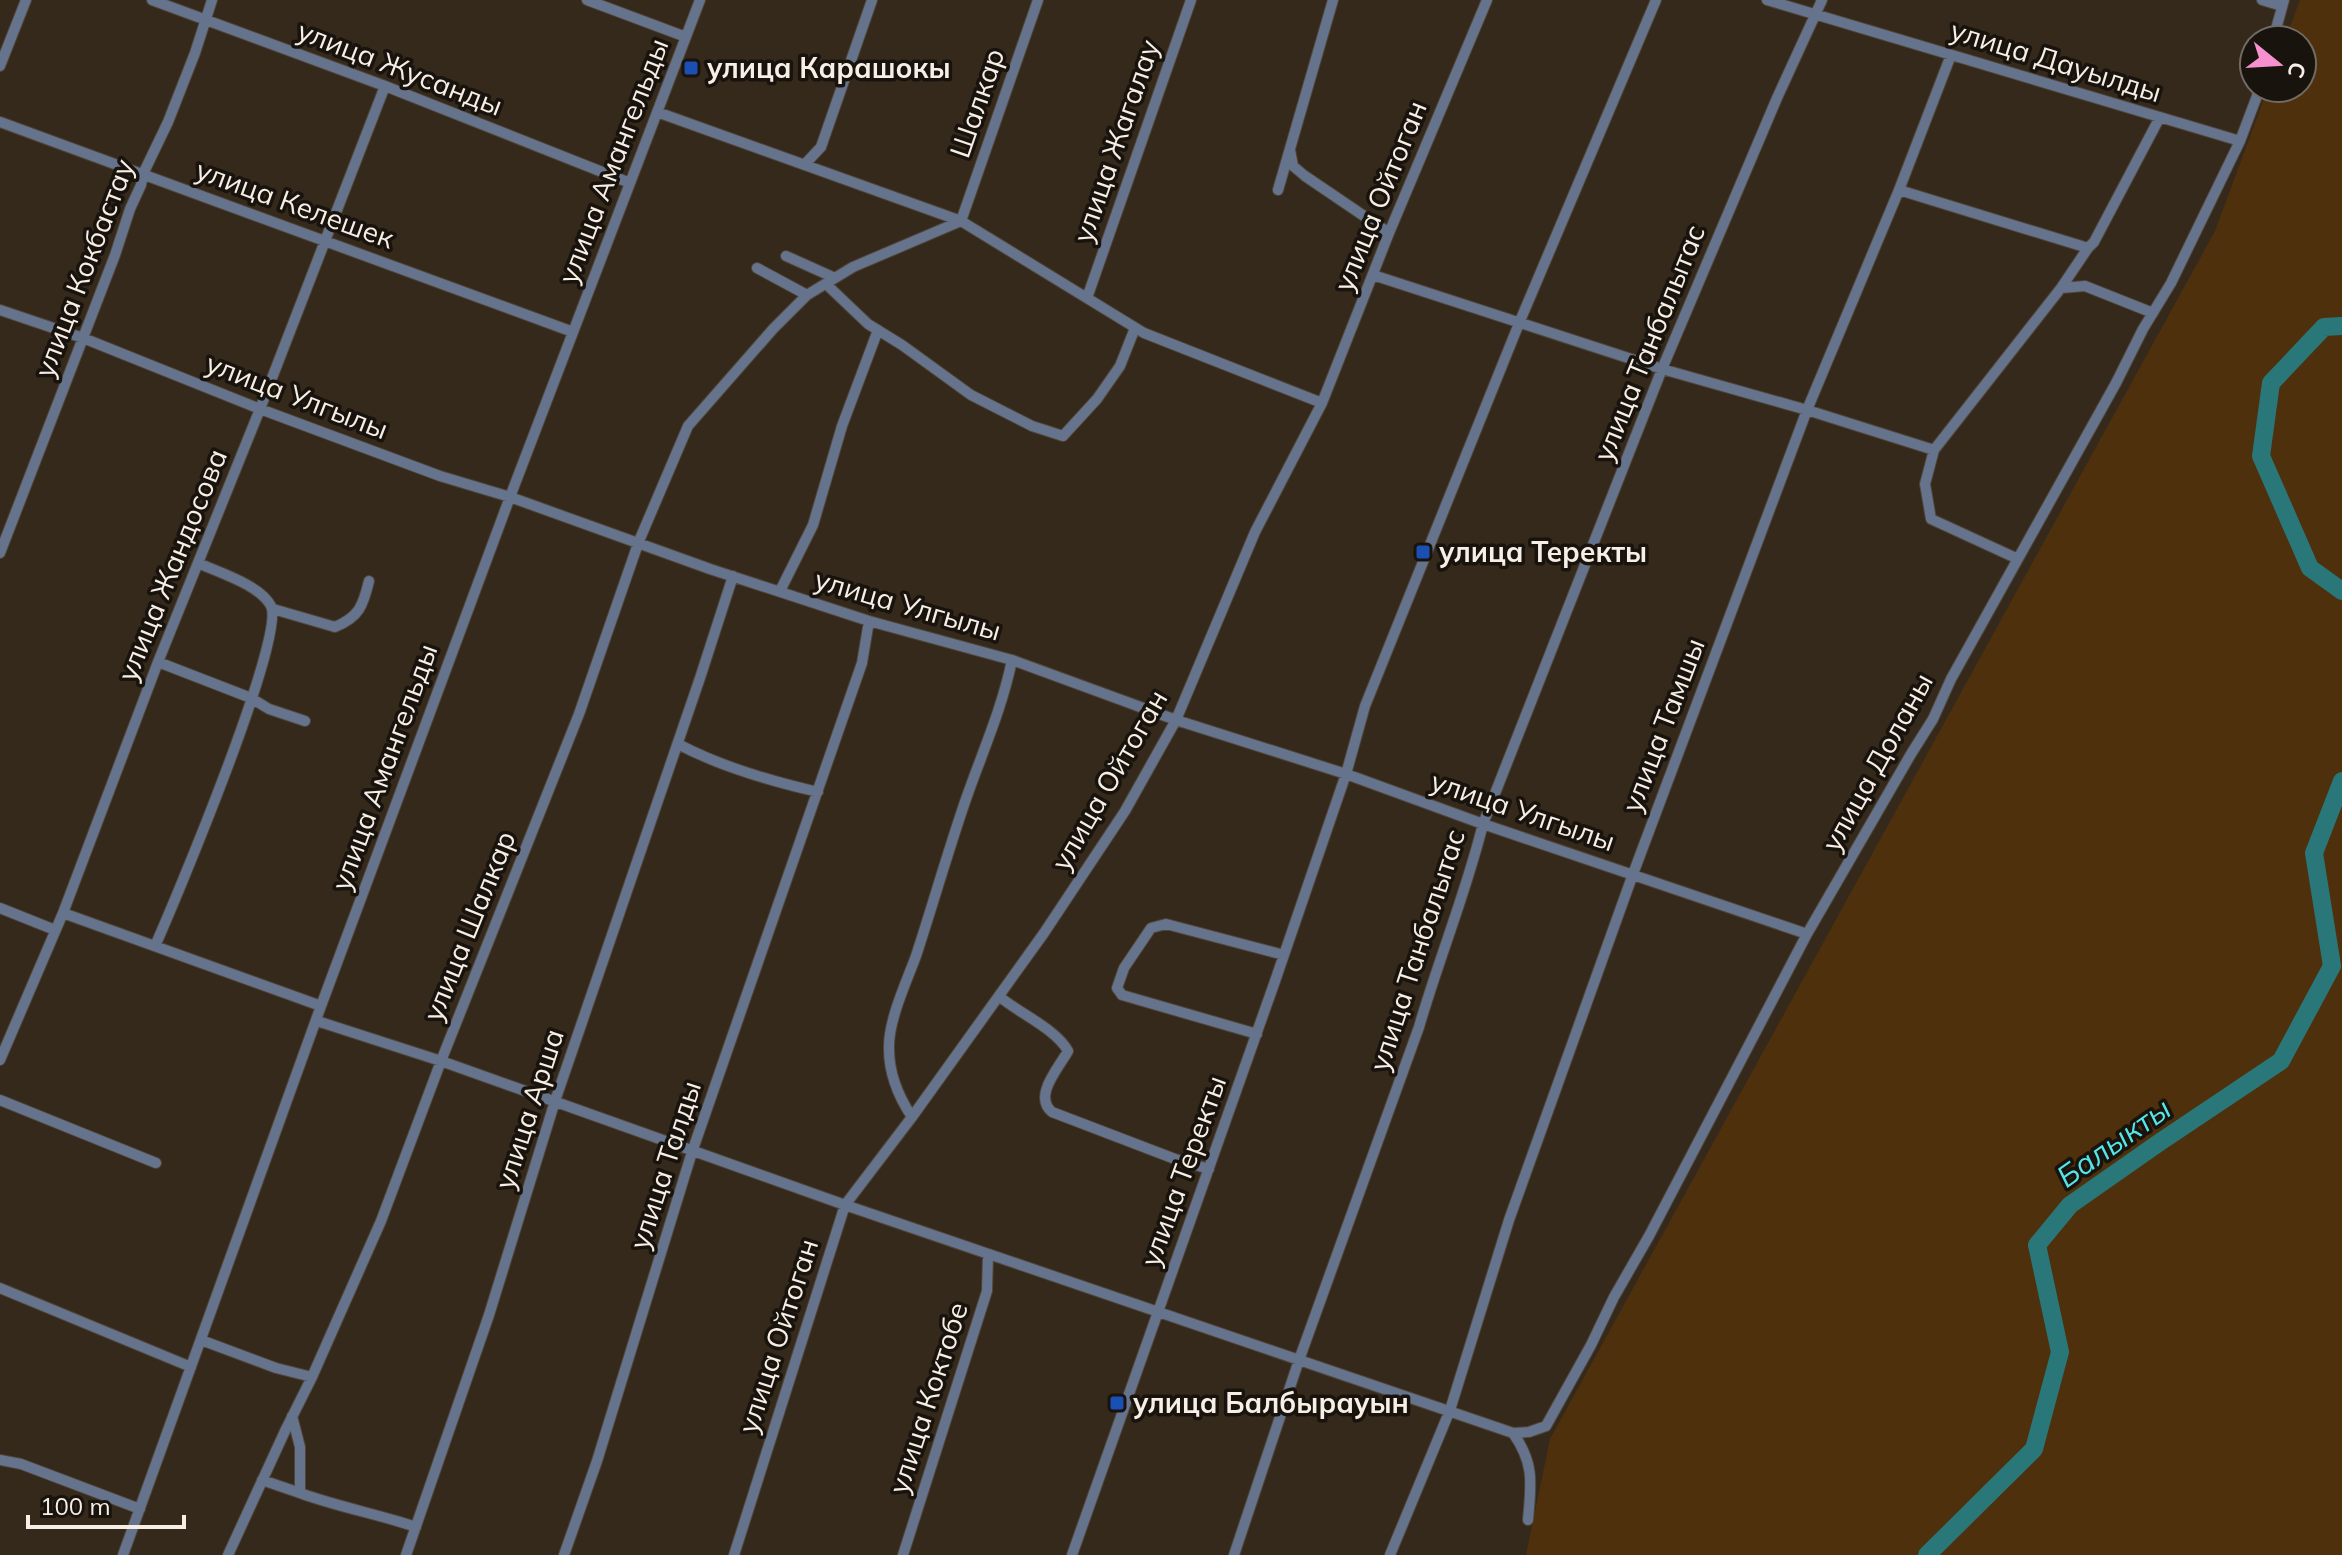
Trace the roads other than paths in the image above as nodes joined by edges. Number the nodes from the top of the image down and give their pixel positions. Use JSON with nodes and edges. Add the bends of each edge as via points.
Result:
{"nodes":[{"id":1,"x":26,"y":0,"type":"edge"},
{"id":2,"x":152,"y":0,"type":"edge"},
{"id":3,"x":212,"y":0,"type":"edge"},
{"id":4,"x":587,"y":0,"type":"edge"},
{"id":5,"x":700,"y":0,"type":"edge"},
{"id":6,"x":872,"y":0,"type":"edge"},
{"id":7,"x":1038,"y":0,"type":"edge"},
{"id":8,"x":1191,"y":0,"type":"edge"},
{"id":9,"x":1333,"y":0,"type":"edge"},
{"id":10,"x":1487,"y":0,"type":"edge"},
{"id":11,"x":1656,"y":0,"type":"edge"},
{"id":12,"x":1767,"y":0,"type":"edge"},
{"id":13,"x":1822,"y":0,"type":"edge"},
{"id":14,"x":2262,"y":0,"type":"edge"},
{"id":15,"x":2283,"y":3,"type":"edge"},
{"id":16,"x":1816,"y":14,"type":"junction"},
{"id":17,"x":205,"y":20,"type":"junction"},
{"id":18,"x":2277,"y":24,"type":"edge"},
{"id":19,"x":686,"y":37,"type":"junction"},
{"id":20,"x":1951,"y":55,"type":"junction"},
{"id":21,"x":0,"y":66,"type":"edge"},
{"id":22,"x":385,"y":86,"type":"junction"},
{"id":23,"x":2254,"y":104,"type":"edge"},
{"id":24,"x":657,"y":112,"type":"junction"},
{"id":25,"x":2160,"y":117,"type":"junction"},
{"id":26,"x":0,"y":122,"type":"edge"},
{"id":27,"x":2240,"y":141,"type":"junction"},
{"id":28,"x":1290,"y":148,"type":"junction"},
{"id":29,"x":805,"y":164,"type":"junction"},
{"id":30,"x":143,"y":174,"type":"junction"},
{"id":31,"x":630,"y":183,"type":"junction"},
{"id":32,"x":1278,"y":190,"type":"dead end"},
{"id":33,"x":1899,"y":190,"type":"junction"},
{"id":34,"x":961,"y":221,"type":"junction"},
{"id":35,"x":1389,"y":233,"type":"junction"},
{"id":36,"x":325,"y":240,"type":"junction"},
{"id":37,"x":2088,"y":248,"type":"junction"},
{"id":38,"x":786,"y":256,"type":"dead end"},
{"id":39,"x":757,"y":268,"type":"dead end"},
{"id":40,"x":1373,"y":275,"type":"junction"},
{"id":41,"x":830,"y":281,"type":"junction"},
{"id":42,"x":2061,"y":288,"type":"junction"},
{"id":43,"x":807,"y":295,"type":"junction"},
{"id":44,"x":1087,"y":298,"type":"junction"},
{"id":45,"x":0,"y":310,"type":"edge"},
{"id":46,"x":2153,"y":313,"type":"junction"},
{"id":47,"x":1520,"y":321,"type":"junction"},
{"id":48,"x":1135,"y":328,"type":"junction"},
{"id":49,"x":878,"y":330,"type":"junction"},
{"id":50,"x":573,"y":332,"type":"junction"},
{"id":51,"x":83,"y":338,"type":"junction"},
{"id":52,"x":1662,"y":369,"type":"junction"},
{"id":53,"x":1322,"y":403,"type":"junction"},
{"id":54,"x":260,"y":409,"type":"junction"},
{"id":55,"x":1807,"y":410,"type":"junction"},
{"id":56,"x":1934,"y":450,"type":"junction"},
{"id":57,"x":510,"y":497,"type":"junction"},
{"id":58,"x":639,"y":541,"type":"junction"},
{"id":59,"x":0,"y":553,"type":"edge"},
{"id":60,"x":2018,"y":559,"type":"junction"},
{"id":61,"x":198,"y":563,"type":"junction"},
{"id":62,"x":733,"y":576,"type":"junction"},
{"id":63,"x":369,"y":581,"type":"dead end"},
{"id":64,"x":780,"y":591,"type":"junction"},
{"id":65,"x":273,"y":609,"type":"junction"},
{"id":66,"x":869,"y":621,"type":"junction"},
{"id":67,"x":1012,"y":660,"type":"junction"},
{"id":68,"x":158,"y":662,"type":"junction"},
{"id":69,"x":251,"y":698,"type":"junction"},
{"id":70,"x":1176,"y":720,"type":"junction"},
{"id":71,"x":305,"y":721,"type":"dead end"},
{"id":72,"x":678,"y":744,"type":"junction"},
{"id":73,"x":1346,"y":774,"type":"junction"},
{"id":74,"x":818,"y":792,"type":"junction"},
{"id":75,"x":1483,"y":824,"type":"junction"},
{"id":76,"x":1633,"y":874,"type":"junction"},
{"id":77,"x":0,"y":908,"type":"edge"},
{"id":78,"x":63,"y":913,"type":"junction"},
{"id":79,"x":55,"y":930,"type":"junction"},
{"id":80,"x":1807,"y":934,"type":"junction"},
{"id":81,"x":155,"y":946,"type":"junction"},
{"id":82,"x":1284,"y":955,"type":"junction"},
{"id":83,"x":1000,"y":997,"type":"junction"},
{"id":84,"x":321,"y":1006,"type":"junction"},
{"id":85,"x":317,"y":1021,"type":"junction"},
{"id":86,"x":1257,"y":1034,"type":"junction"},
{"id":87,"x":0,"y":1060,"type":"edge"},
{"id":88,"x":441,"y":1061,"type":"junction"},
{"id":89,"x":0,"y":1100,"type":"edge"},
{"id":90,"x":555,"y":1101,"type":"junction"},
{"id":91,"x":912,"y":1117,"type":"junction"},
{"id":92,"x":692,"y":1152,"type":"junction"},
{"id":93,"x":156,"y":1163,"type":"dead end"},
{"id":94,"x":1209,"y":1169,"type":"junction"},
{"id":95,"x":845,"y":1205,"type":"junction"},
{"id":96,"x":988,"y":1254,"type":"junction"},
{"id":97,"x":0,"y":1288,"type":"edge"},
{"id":98,"x":1158,"y":1313,"type":"junction"},
{"id":99,"x":201,"y":1340,"type":"junction"},
{"id":100,"x":1299,"y":1360,"type":"junction"},
{"id":101,"x":191,"y":1367,"type":"junction"},
{"id":102,"x":312,"y":1377,"type":"junction"},
{"id":103,"x":1450,"y":1410,"type":"junction"},
{"id":104,"x":292,"y":1416,"type":"junction"},
{"id":105,"x":1513,"y":1433,"type":"junction"},
{"id":106,"x":0,"y":1460,"type":"edge"},
{"id":107,"x":262,"y":1480,"type":"junction"},
{"id":108,"x":300,"y":1493,"type":"junction"},
{"id":109,"x":140,"y":1509,"type":"junction"},
{"id":110,"x":1528,"y":1520,"type":"dead end"},
{"id":111,"x":416,"y":1527,"type":"junction"},
{"id":112,"x":123,"y":1555,"type":"edge"},
{"id":113,"x":228,"y":1555,"type":"edge"},
{"id":114,"x":406,"y":1555,"type":"edge"},
{"id":115,"x":564,"y":1555,"type":"edge"},
{"id":116,"x":734,"y":1555,"type":"edge"},
{"id":117,"x":903,"y":1555,"type":"edge"},
{"id":118,"x":1072,"y":1555,"type":"edge"},
{"id":119,"x":1234,"y":1555,"type":"edge"},
{"id":120,"x":1390,"y":1555,"type":"edge"}],
"edges":[{"from":1,"to":21,"type":"street"},
{"from":2,"to":17,"type":"street","name":"улица Жусанды"},
{"from":3,"to":17,"type":"street","name":"улица Кокбастау"},
{"from":4,"to":19,"type":"street"},
{"from":5,"to":19,"type":"street","name":"улица Амангельды"},
{"from":6,"to":29,"type":"street","via":[[821,147]]},
{"from":7,"to":34,"type":"street","name":"Шалкар"},
{"from":8,"to":44,"type":"street","name":"улица Жагалау"},
{"from":9,"to":28,"type":"street"},
{"from":10,"to":35,"type":"street","name":"улица Ойтоган"},
{"from":11,"to":47,"type":"street","name":"улица Теректы"},
{"from":12,"to":16,"type":"street","name":"улица Дауылды"},
{"from":13,"to":16,"type":"street","name":"улица Танбалытас"},
{"from":14,"to":15,"type":"street"},
{"from":15,"to":18,"type":"street"},
{"from":16,"to":20,"type":"street","name":"улица Дауылды"},
{"from":16,"to":52,"type":"street","name":"улица Танбалытас"},
{"from":17,"to":22,"type":"street","name":"улица Жусанды"},
{"from":17,"to":30,"type":"street","name":"улица Кокбастау"},
{"from":19,"to":24,"type":"street","name":"улица Амангельды"},
{"from":20,"to":25,"type":"street","name":"улица Дауылды"},
{"from":20,"to":33,"type":"street","name":"улица Тамшы"},
{"from":22,"to":31,"type":"street","name":"улица Жусанды"},
{"from":22,"to":36,"type":"street","name":"улица Жандосова"},
{"from":23,"to":27,"type":"street","name":"улица Доланы"},
{"from":24,"to":29,"type":"street"},
{"from":24,"to":31,"type":"street","name":"улица Амангельды"},
{"from":25,"to":27,"type":"street","name":"улица Дауылды"},
{"from":25,"to":37,"type":"street"},
{"from":26,"to":30,"type":"street","name":"улица Келешек"},
{"from":27,"to":46,"type":"street","name":"улица Доланы"},
{"from":28,"to":32,"type":"street"},
{"from":28,"to":35,"type":"street","via":[[1293,166]]},
{"from":29,"to":34,"type":"street"},
{"from":30,"to":36,"type":"street","name":"улица Келешек"},
{"from":30,"to":51,"type":"street","name":"улица Кокбастау"},
{"from":31,"to":50,"type":"street","name":"улица Амангельды"},
{"from":33,"to":37,"type":"street"},
{"from":33,"to":55,"type":"street","name":"улица Тамшы"},
{"from":34,"to":41,"type":"street","name":"улица Шалкар"},
{"from":34,"to":44,"type":"street"},
{"from":35,"to":40,"type":"street","name":"улица Ойтоган"},
{"from":36,"to":50,"type":"street","name":"улица Келешек"},
{"from":36,"to":54,"type":"street","name":"улица Жандосова"},
{"from":37,"to":42,"type":"street"},
{"from":38,"to":41,"type":"street"},
{"from":39,"to":43,"type":"street"},
{"from":40,"to":47,"type":"street"},
{"from":40,"to":53,"type":"street","name":"улица Ойтоган"},
{"from":41,"to":43,"type":"street","name":"улица Шалкар"},
{"from":41,"to":49,"type":"street"},
{"from":42,"to":46,"type":"street","via":[[2085,286]]},
{"from":42,"to":56,"type":"street"},
{"from":43,"to":58,"type":"street","name":"улица Шалкар","via":[[688,426]]},
{"from":44,"to":48,"type":"street"},
{"from":45,"to":51,"type":"street","name":"улица Улгылы"},
{"from":46,"to":60,"type":"street","name":"улица Доланы"},
{"from":47,"to":52,"type":"street"},
{"from":47,"to":73,"type":"street","name":"улица Теректы","via":[[1365,706]]},
{"from":48,"to":49,"type":"street","via":[[1120,366],[1063,436],[971,395]]},
{"from":48,"to":53,"type":"street"},
{"from":49,"to":64,"type":"street","via":[[813,525]]},
{"from":50,"to":57,"type":"street","name":"улица Амангельды"},
{"from":51,"to":54,"type":"street","name":"улица Улгылы"},
{"from":51,"to":59,"type":"street","name":"улица Кокбастау"},
{"from":52,"to":55,"type":"street"},
{"from":52,"to":75,"type":"street","name":"улица Танбалытас"},
{"from":53,"to":70,"type":"street","name":"улица Ойтоган","via":[[1255,532]]},
{"from":54,"to":57,"type":"street","name":"улица Улгылы"},
{"from":54,"to":61,"type":"street","name":"улица Жандосова"},
{"from":55,"to":56,"type":"street"},
{"from":55,"to":76,"type":"street","name":"улица Тамшы"},
{"from":56,"to":60,"type":"street","via":[[1925,484],[1931,519]]},
{"from":57,"to":58,"type":"street","name":"улица Улгылы"},
{"from":57,"to":84,"type":"street","name":"улица Амангельды"},
{"from":58,"to":62,"type":"street","name":"улица Улгылы"},
{"from":58,"to":88,"type":"street","name":"улица Шалкар","via":[[579,714]]},
{"from":60,"to":80,"type":"street","name":"улица Доланы","via":[[1933,719]]},
{"from":61,"to":65,"type":"street","via":[[262,593]]},
{"from":61,"to":68,"type":"street","name":"улица Жандосова"},
{"from":62,"to":64,"type":"street","name":"улица Улгылы"},
{"from":62,"to":72,"type":"street","name":"улица Арша"},
{"from":63,"to":65,"type":"street","via":[[357,612],[335,627]]},
{"from":64,"to":66,"type":"street","name":"улица Улгылы"},
{"from":65,"to":69,"type":"street","via":[[268,647]]},
{"from":66,"to":67,"type":"street","name":"улица Улгылы"},
{"from":66,"to":74,"type":"street","name":"улица Талды","via":[[862,663]]},
{"from":67,"to":70,"type":"street","name":"улица Улгылы"},
{"from":67,"to":91,"type":"street","via":[[888,1046],[898,1096]]},
{"from":68,"to":69,"type":"street"},
{"from":68,"to":78,"type":"street","name":"улица Жандосова"},
{"from":69,"to":71,"type":"street"},
{"from":69,"to":81,"type":"street","via":[[207,823]]},
{"from":70,"to":73,"type":"street","name":"улица Улгылы"},
{"from":70,"to":83,"type":"street","name":"улица Ойтоган","via":[[1125,811]]},
{"from":72,"to":74,"type":"street","via":[[731,767]]},
{"from":72,"to":90,"type":"street","name":"улица Арша"},
{"from":73,"to":75,"type":"street","name":"улица Улгылы"},
{"from":73,"to":82,"type":"street","name":"улица Теректы"},
{"from":74,"to":92,"type":"street","name":"улица Талды"},
{"from":75,"to":76,"type":"street","name":"улица Улгылы"},
{"from":75,"to":100,"type":"street","name":"улица Танбалытас","via":[[1419,1027]]},
{"from":76,"to":80,"type":"street","name":"улица Улгылы"},
{"from":76,"to":103,"type":"street","name":"улица Тамшы","via":[[1509,1220]]},
{"from":77,"to":79,"type":"street"},
{"from":78,"to":79,"type":"street","name":"улица Жандосова"},
{"from":78,"to":81,"type":"street"},
{"from":79,"to":87,"type":"street","name":"улица Жандосова"},
{"from":80,"to":105,"type":"street","name":"улица Доланы","via":[[1546,1426]]},
{"from":81,"to":84,"type":"street"},
{"from":82,"to":86,"type":"street","name":"улица Теректы"},
{"from":82,"to":86,"type":"street","via":[[1166,924],[1151,928],[1117,988],[1122,995]]},
{"from":83,"to":91,"type":"street","name":"улица Ойтоган"},
{"from":83,"to":94,"type":"street","via":[[1068,1051],[1043,1096],[1052,1112]]},
{"from":84,"to":85,"type":"street","name":"улица Амангельды"},
{"from":85,"to":88,"type":"street"},
{"from":85,"to":99,"type":"street","name":"улица Амангельды"},
{"from":86,"to":94,"type":"street","name":"улица Теректы"},
{"from":88,"to":90,"type":"street"},
{"from":88,"to":102,"type":"street","name":"улица Шалкар","via":[[381,1221]]},
{"from":89,"to":93,"type":"street"},
{"from":90,"to":92,"type":"street"},
{"from":90,"to":111,"type":"street","name":"улица Арша"},
{"from":91,"to":95,"type":"street","name":"улица Ойтоган"},
{"from":92,"to":95,"type":"street"},
{"from":92,"to":115,"type":"street","name":"улица Талды"},
{"from":94,"to":98,"type":"street","name":"улица Теректы"},
{"from":95,"to":96,"type":"street"},
{"from":95,"to":116,"type":"street","name":"улица Ойтоган"},
{"from":96,"to":98,"type":"street"},
{"from":96,"to":117,"type":"street","name":"улица Коктобе","via":[[987,1291]]},
{"from":97,"to":101,"type":"street"},
{"from":98,"to":100,"type":"street"},
{"from":98,"to":118,"type":"street","name":"улица Теректы"},
{"from":99,"to":101,"type":"street","name":"улица Амангельды"},
{"from":99,"to":102,"type":"street"},
{"from":100,"to":103,"type":"street"},
{"from":100,"to":119,"type":"street","name":"улица Танбалытас"},
{"from":101,"to":109,"type":"street","name":"улица Амангельды"},
{"from":102,"to":104,"type":"street","name":"улица Шалкар"},
{"from":103,"to":105,"type":"street"},
{"from":103,"to":120,"type":"street","name":"улица Тамшы"},
{"from":104,"to":107,"type":"street","name":"улица Шалкар"},
{"from":104,"to":108,"type":"street","via":[[300,1447]]},
{"from":105,"to":110,"type":"street","via":[[1530,1468]]},
{"from":106,"to":109,"type":"street"},
{"from":107,"to":108,"type":"street"},
{"from":107,"to":113,"type":"street","name":"улица Шалкар"},
{"from":108,"to":111,"type":"street"},
{"from":109,"to":112,"type":"street","name":"улица Амангельды"},
{"from":111,"to":114,"type":"street","name":"улица Арша"}]}
